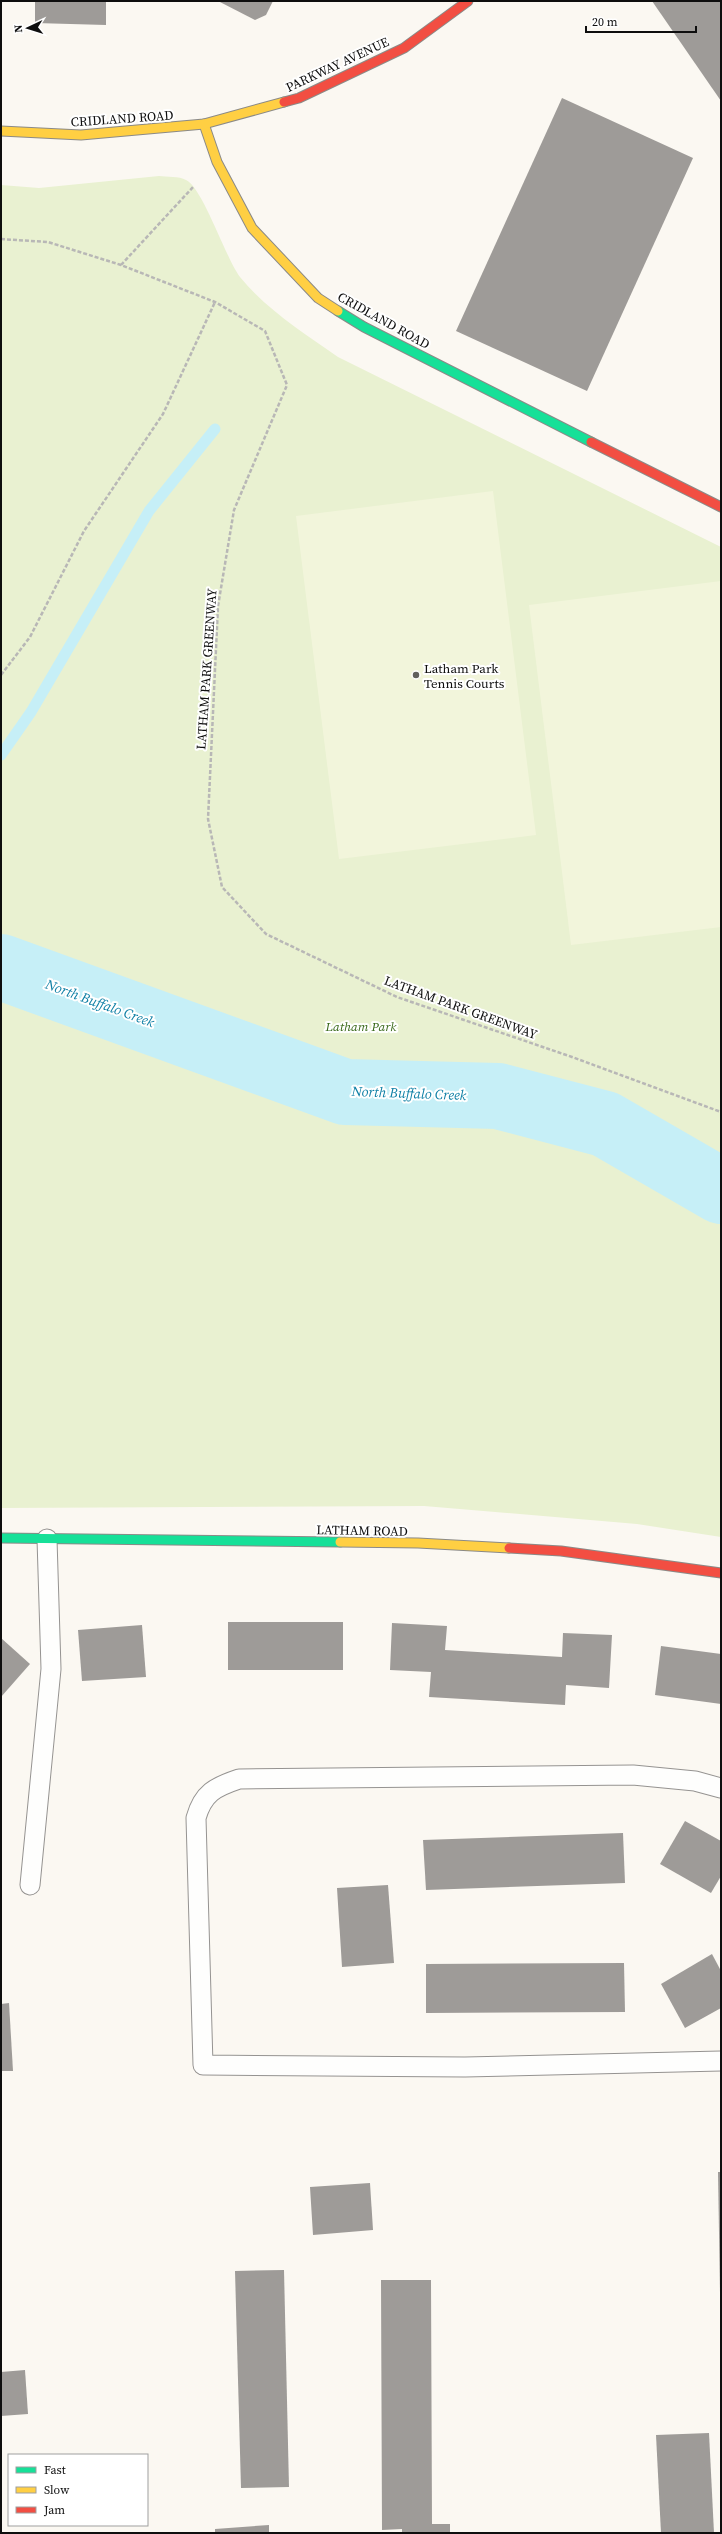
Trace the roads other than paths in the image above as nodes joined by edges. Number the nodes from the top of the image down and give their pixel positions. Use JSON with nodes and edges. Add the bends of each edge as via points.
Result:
{"nodes":[{"id":1,"x":468,"y":1,"type":"edge"},
{"id":2,"x":204,"y":124,"type":"junction"},
{"id":3,"x":1,"y":131,"type":"edge"},
{"id":4,"x":721,"y":507,"type":"edge"},
{"id":5,"x":1,"y":1538,"type":"edge"},
{"id":6,"x":47,"y":1538,"type":"junction"},
{"id":7,"x":721,"y":1573,"type":"edge"},
{"id":8,"x":721,"y":1788,"type":"edge"},
{"id":9,"x":30,"y":1885,"type":"dead end"},
{"id":10,"x":721,"y":2061,"type":"edge"}],
"edges":[{"from":1,"to":2,"type":"street","name":"PARKWAY AVENUE","via":[[404,48],[299,98]]},
{"from":2,"to":3,"type":"street","name":"CRIDLAND ROAD","via":[[81,136]]},
{"from":2,"to":4,"type":"street","name":"CRIDLAND ROAD","via":[[217,162],[252,228],[318,298],[364,327]]},
{"from":5,"to":6,"type":"street","name":"LATHAM ROAD"},
{"from":6,"to":7,"type":"street","name":"LATHAM ROAD","via":[[418,1543],[561,1551]]},
{"from":6,"to":9,"type":"lane","via":[[51,1669]]},
{"from":8,"to":10,"type":"lane","via":[[695,1781],[633,1775],[239,1778],[218,1786],[201,1803],[196,1818],[202,2065],[465,2067]]}]}
